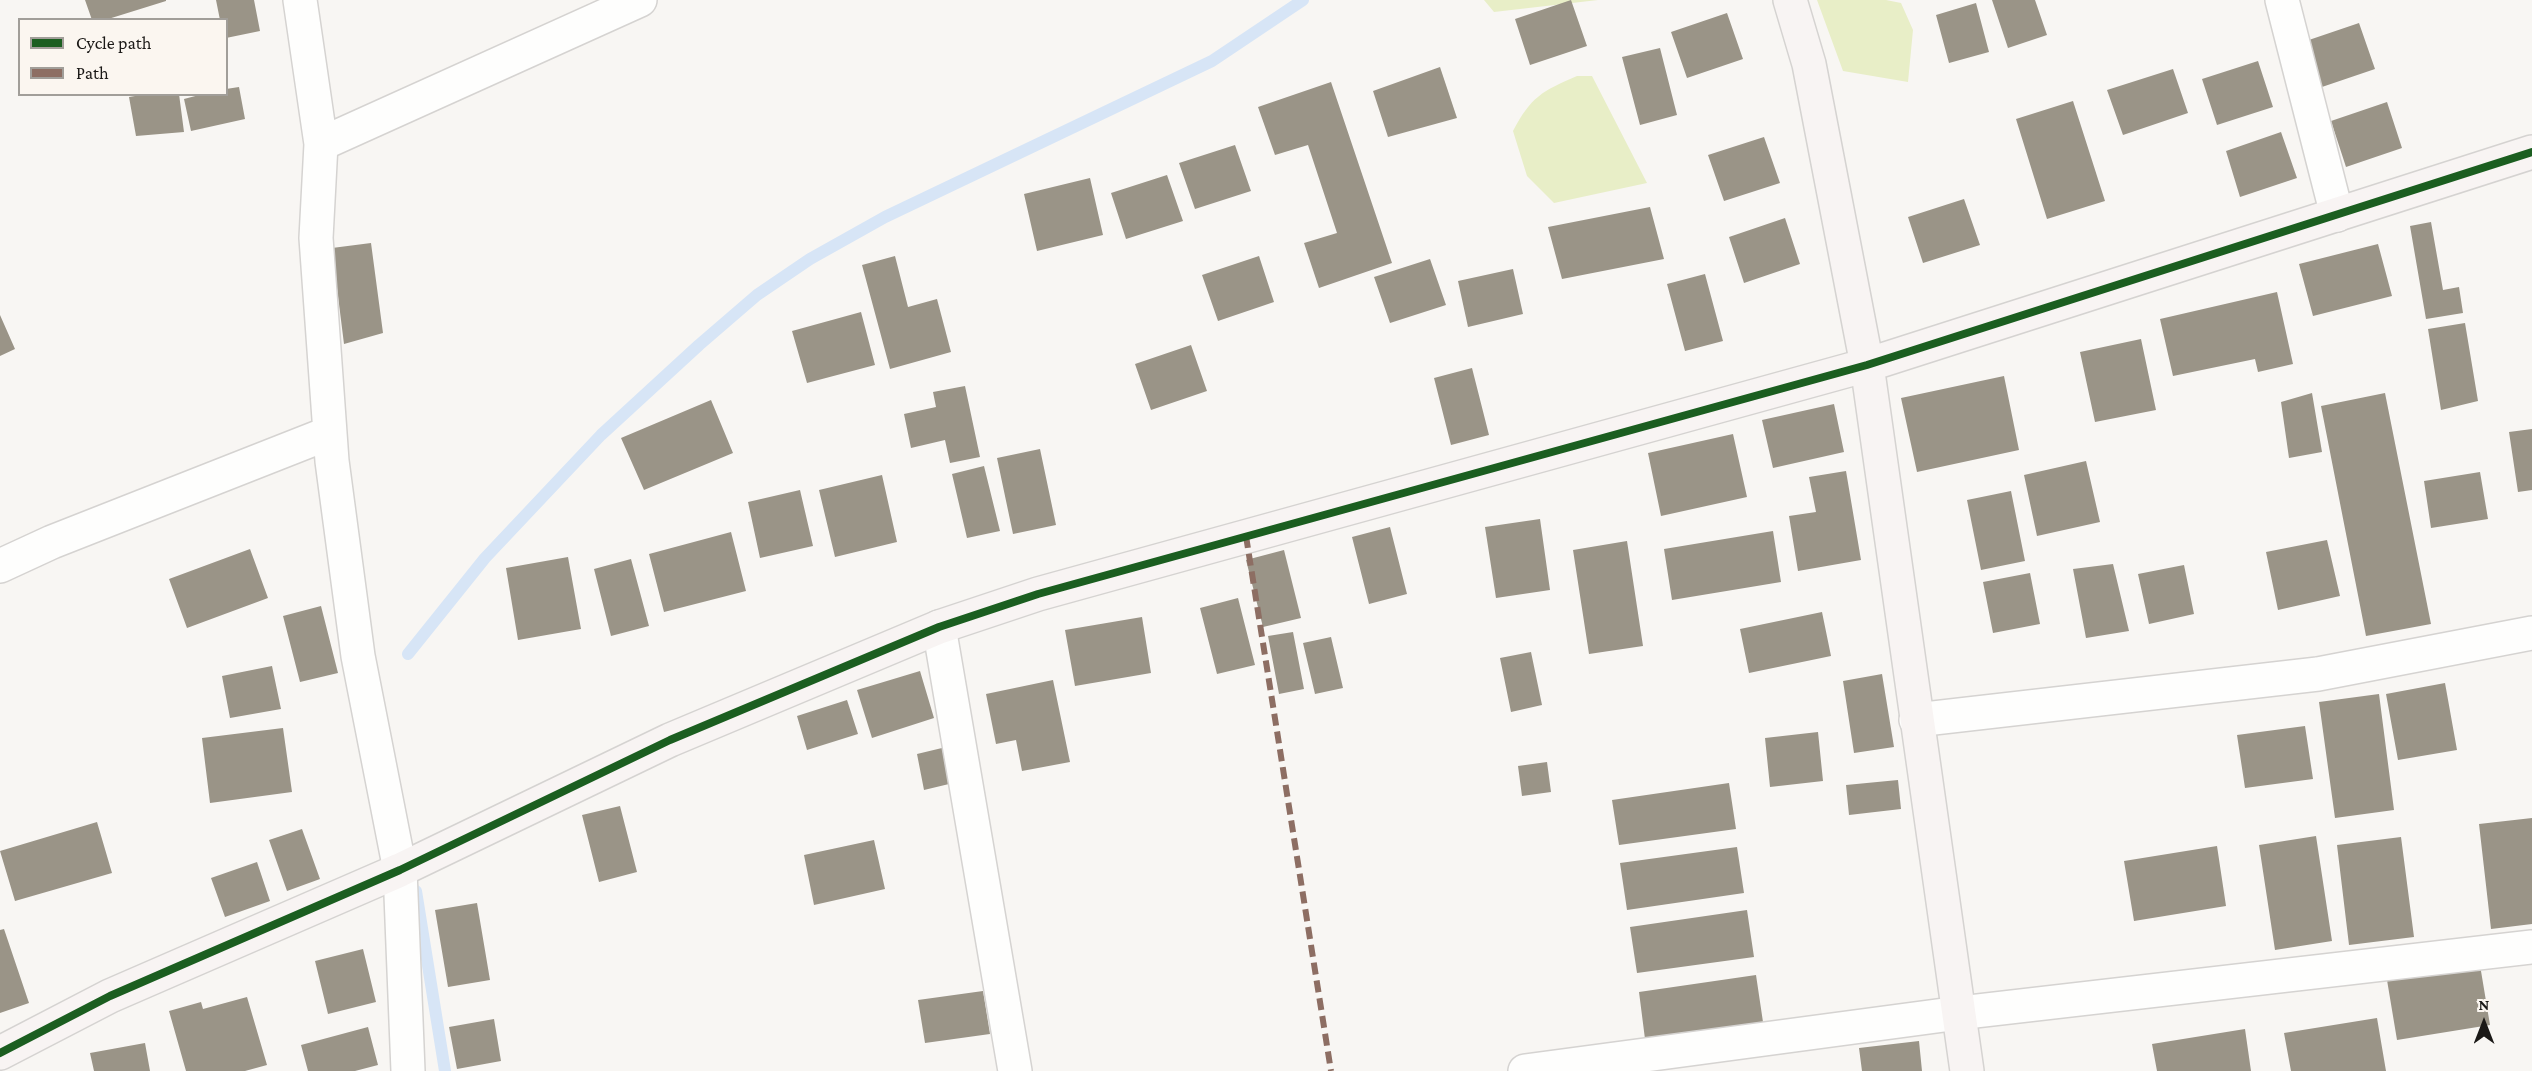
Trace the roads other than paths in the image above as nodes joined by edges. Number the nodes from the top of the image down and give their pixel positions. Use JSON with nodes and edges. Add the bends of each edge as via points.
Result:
{"nodes":[{"id":1,"x":300,"y":0,"type":"edge"},
{"id":2,"x":640,"y":0,"type":"edge"},
{"id":3,"x":1790,"y":0,"type":"edge"},
{"id":4,"x":2282,"y":0,"type":"edge"},
{"id":5,"x":321,"y":144,"type":"junction"},
{"id":6,"x":2532,"y":152,"type":"edge"},
{"id":7,"x":2337,"y":215,"type":"junction"},
{"id":8,"x":1867,"y":365,"type":"junction"},
{"id":9,"x":330,"y":433,"type":"junction"},
{"id":10,"x":0,"y":566,"type":"edge"},
{"id":11,"x":939,"y":627,"type":"junction"},
{"id":12,"x":2532,"y":633,"type":"edge"},
{"id":13,"x":1916,"y":720,"type":"junction"},
{"id":14,"x":400,"y":870,"type":"junction"},
{"id":15,"x":2532,"y":946,"type":"edge"},
{"id":16,"x":1959,"y":1013,"type":"junction"},
{"id":17,"x":0,"y":1053,"type":"edge"},
{"id":18,"x":408,"y":1071,"type":"edge"},
{"id":19,"x":1015,"y":1071,"type":"edge"},
{"id":20,"x":1525,"y":1071,"type":"edge"},
{"id":21,"x":1967,"y":1071,"type":"edge"}],
"edges":[{"from":1,"to":5,"type":"street"},
{"from":2,"to":5,"type":"street"},
{"from":3,"to":8,"type":"street","via":[[1809,64]]},
{"from":4,"to":7,"type":"street"},
{"from":5,"to":9,"type":"street","via":[[316,238]]},
{"from":6,"to":7,"type":"street"},
{"from":7,"to":8,"type":"street"},
{"from":8,"to":11,"type":"street","via":[[1038,594]]},
{"from":8,"to":13,"type":"street"},
{"from":9,"to":10,"type":"street"},
{"from":9,"to":14,"type":"street","via":[[358,656]]},
{"from":11,"to":14,"type":"street","via":[[670,740]]},
{"from":11,"to":19,"type":"street"},
{"from":12,"to":13,"type":"street","via":[[2318,674]]},
{"from":13,"to":16,"type":"street"},
{"from":14,"to":17,"type":"street","via":[[110,996]]},
{"from":14,"to":18,"type":"street"},
{"from":15,"to":16,"type":"street"},
{"from":16,"to":20,"type":"street"},
{"from":16,"to":21,"type":"street"}]}
